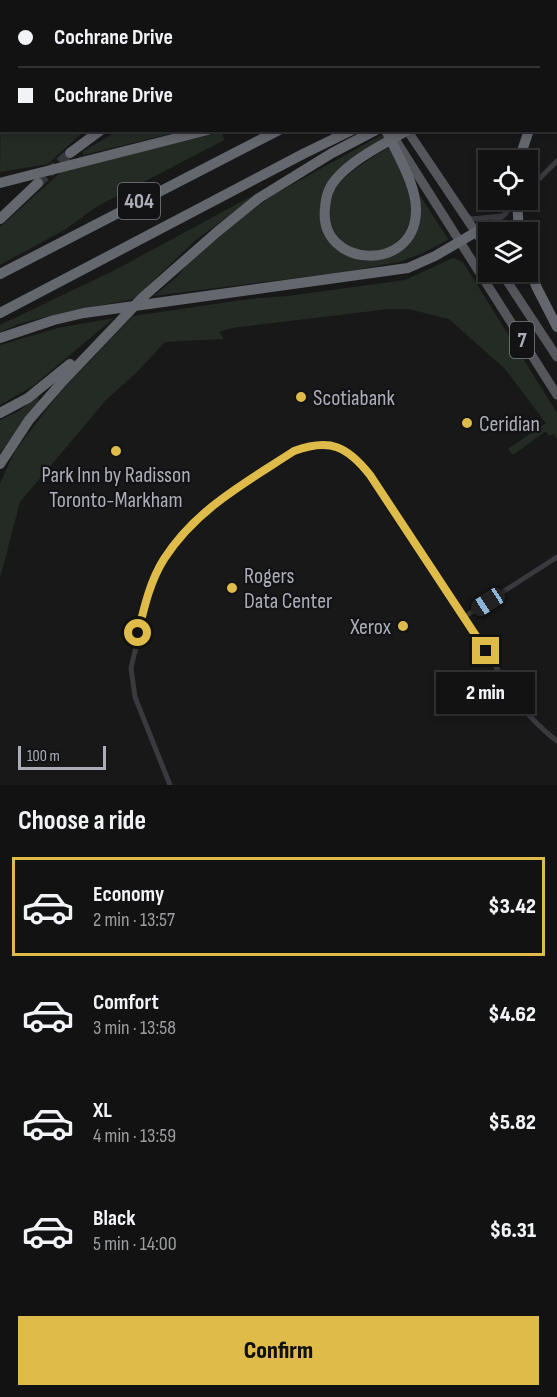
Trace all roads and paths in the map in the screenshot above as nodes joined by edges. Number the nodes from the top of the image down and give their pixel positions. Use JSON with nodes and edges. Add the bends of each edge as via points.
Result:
{"nodes":[{"id":1,"x":91,"y":132,"type":"edge"},
{"id":2,"x":98,"y":132,"type":"edge"},
{"id":3,"x":200,"y":132,"type":"edge"},
{"id":4,"x":275,"y":132,"type":"edge"},
{"id":5,"x":348,"y":132,"type":"edge"},
{"id":6,"x":372,"y":132,"type":"edge"},
{"id":7,"x":389,"y":132,"type":"edge"},
{"id":8,"x":409,"y":132,"type":"edge"},
{"id":9,"x":528,"y":132,"type":"edge"},
{"id":10,"x":392,"y":140,"type":"edge"},
{"id":11,"x":392,"y":140,"type":"edge"},
{"id":12,"x":522,"y":150,"type":"edge"},
{"id":13,"x":88,"y":160,"type":"junction"},
{"id":14,"x":557,"y":160,"type":"edge"},
{"id":15,"x":0,"y":177,"type":"edge"},
{"id":16,"x":538,"y":180,"type":"edge"},
{"id":17,"x":0,"y":183,"type":"edge"},
{"id":18,"x":38,"y":183,"type":"tunnel mouth"},
{"id":19,"x":509,"y":210,"type":"edge"},
{"id":20,"x":465,"y":216,"type":"junction"},
{"id":21,"x":503,"y":216,"type":"junction"},
{"id":22,"x":0,"y":219,"type":"edge"},
{"id":23,"x":476,"y":232,"type":"junction"},
{"id":24,"x":478,"y":235,"type":"edge"},
{"id":25,"x":460,"y":241,"type":"junction"},
{"id":26,"x":0,"y":274,"type":"edge"},
{"id":27,"x":508,"y":282,"type":"edge"},
{"id":28,"x":535,"y":282,"type":"edge"},
{"id":29,"x":0,"y":313,"type":"edge"},
{"id":30,"x":120,"y":321,"type":"junction"},
{"id":31,"x":557,"y":327,"type":"edge"},
{"id":32,"x":0,"y":338,"type":"edge"},
{"id":33,"x":557,"y":357,"type":"edge"},
{"id":34,"x":557,"y":395,"type":"edge"},
{"id":35,"x":0,"y":413,"type":"edge"},
{"id":36,"x":0,"y":464,"type":"edge"},
{"id":37,"x":557,"y":556,"type":"edge"},
{"id":38,"x":464,"y":617,"type":"junction"},
{"id":39,"x":557,"y":741,"type":"edge"},
{"id":40,"x":170,"y":785,"type":"edge"}],
"edges":[{"from":1,"to":2,"type":"highway","via":[[72,151]]},
{"from":3,"to":13,"type":"highway"},
{"from":4,"to":26,"type":"highway","number":"404"},
{"from":5,"to":29,"type":"highway","number":"404"},
{"from":6,"to":30,"type":"highway","via":[[259,198]]},
{"from":7,"to":25,"type":"main road","number":"7"},
{"from":8,"to":20,"type":"main road"},
{"from":9,"to":12,"type":"highway"},
{"from":10,"to":11,"type":"highway","via":[[414,193],[417,212],[413,228],[405,242],[393,251],[364,256],[350,252],[330,234],[324,213],[326,196],[343,172]]},
{"from":13,"to":15,"type":"highway"},
{"from":13,"to":17,"type":"highway"},
{"from":14,"to":16,"type":"street"},
{"from":18,"to":22,"type":"highway"},
{"from":19,"to":21,"type":"street"},
{"from":20,"to":21,"type":"street"},
{"from":20,"to":23,"type":"main road"},
{"from":21,"to":23,"type":"street"},
{"from":23,"to":24,"type":"main road"},
{"from":23,"to":25,"type":"highway"},
{"from":25,"to":32,"type":"highway","via":[[408,268],[84,313]]},
{"from":25,"to":34,"type":"main road","number":"7"},
{"from":27,"to":33,"type":"main road","number":"7"},
{"from":28,"to":31,"type":"highway"},
{"from":30,"to":35,"type":"highway","via":[[28,398]]},
{"from":30,"to":36,"type":"highway","via":[[29,420]]},
{"from":37,"to":38,"type":"street"},
{"from":38,"to":39,"type":"street","via":[[519,705]]},
{"from":38,"to":40,"type":"street","via":[[360,462],[331,444],[294,451],[203,512],[163,560],[150,588],[135,646],[132,678],[135,697]]}]}
